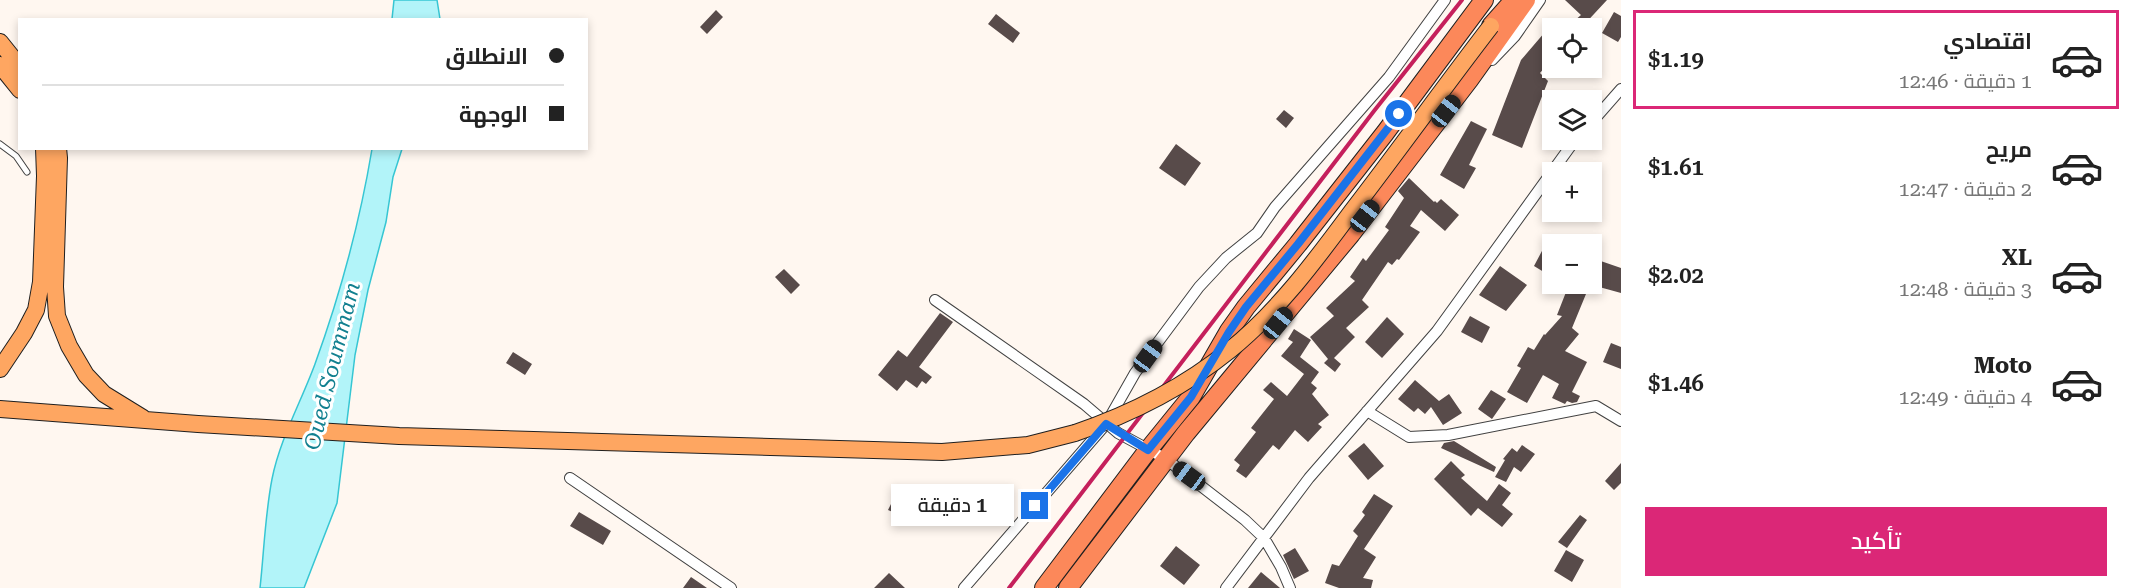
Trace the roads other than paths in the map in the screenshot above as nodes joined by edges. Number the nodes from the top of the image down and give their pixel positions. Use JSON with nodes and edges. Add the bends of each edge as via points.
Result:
{"nodes":[{"id":1,"x":1445,"y":0,"type":"edge"},
{"id":2,"x":1484,"y":0,"type":"edge"},
{"id":3,"x":1506,"y":0,"type":"edge"},
{"id":4,"x":1514,"y":0,"type":"edge"},
{"id":5,"x":1526,"y":0,"type":"edge"},
{"id":6,"x":1540,"y":0,"type":"edge"},
{"id":7,"x":1491,"y":26,"type":"junction"},
{"id":8,"x":0,"y":42,"type":"edge"},
{"id":9,"x":18,"y":64,"type":"edge"},
{"id":10,"x":0,"y":65,"type":"edge"},
{"id":11,"x":1469,"y":80,"type":"junction"},
{"id":12,"x":18,"y":88,"type":"edge"},
{"id":13,"x":1621,"y":89,"type":"edge"},
{"id":14,"x":1602,"y":111,"type":"edge"},
{"id":15,"x":0,"y":144,"type":"edge"},
{"id":16,"x":44,"y":150,"type":"edge"},
{"id":17,"x":58,"y":150,"type":"edge"},
{"id":18,"x":1568,"y":150,"type":"edge"},
{"id":19,"x":27,"y":172,"type":"dead end"},
{"id":20,"x":934,"y":300,"type":"dead end"},
{"id":21,"x":0,"y":369,"type":"edge"},
{"id":22,"x":0,"y":409,"type":"edge"},
{"id":23,"x":1367,"y":411,"type":"junction"},
{"id":24,"x":65,"y":413,"type":"junction"},
{"id":25,"x":0,"y":418,"type":"edge"},
{"id":26,"x":147,"y":420,"type":"junction"},
{"id":27,"x":1621,"y":421,"type":"edge"},
{"id":28,"x":1106,"y":424,"type":"junction"},
{"id":29,"x":1148,"y":450,"type":"junction"},
{"id":30,"x":1166,"y":459,"type":"junction"},
{"id":31,"x":570,"y":478,"type":"dead end"},
{"id":32,"x":1264,"y":538,"type":"junction"},
{"id":33,"x":731,"y":588,"type":"edge"},
{"id":34,"x":964,"y":588,"type":"edge"},
{"id":35,"x":1044,"y":588,"type":"edge"},
{"id":36,"x":1068,"y":588,"type":"edge"},
{"id":37,"x":1226,"y":588,"type":"edge"},
{"id":38,"x":1290,"y":588,"type":"edge"}],
"edges":[{"from":1,"to":28,"type":"street","via":[[1389,76],[1257,233],[1199,287],[1135,373]]},
{"from":2,"to":29,"type":"highway","via":[[1246,307],[1191,397]]},
{"from":3,"to":7,"type":"highway"},
{"from":4,"to":7,"type":"highway"},
{"from":5,"to":11,"type":"highway"},
{"from":6,"to":11,"type":"street","via":[[1515,36]]},
{"from":7,"to":26,"type":"main road","bridge":true,"via":[[1305,274],[1254,329],[1228,352],[1166,394],[1075,433],[1028,445],[942,452],[399,436]]},
{"from":8,"to":9,"type":"main road"},
{"from":10,"to":12,"type":"main road"},
{"from":11,"to":30,"type":"highway","via":[[1351,234]]},
{"from":13,"to":14,"type":"street"},
{"from":15,"to":19,"type":"lane","via":[[16,156]]},
{"from":16,"to":21,"type":"main road","via":[[41,282],[36,310]]},
{"from":17,"to":26,"type":"main road","via":[[57,316],[86,375],[104,394]]},
{"from":18,"to":23,"type":"street","via":[[1437,331]]},
{"from":20,"to":28,"type":"street","via":[[1084,404]]},
{"from":22,"to":24,"type":"main road"},
{"from":23,"to":27,"type":"street","via":[[1409,437],[1448,435],[1596,406]]},
{"from":23,"to":32,"type":"street"},
{"from":24,"to":25,"type":"main road"},
{"from":24,"to":26,"type":"main road"},
{"from":28,"to":29,"type":"street"},
{"from":28,"to":34,"type":"street"},
{"from":29,"to":30,"type":"street"},
{"from":29,"to":35,"type":"highway"},
{"from":30,"to":32,"type":"street"},
{"from":30,"to":36,"type":"highway"},
{"from":31,"to":33,"type":"street"},
{"from":32,"to":37,"type":"street"},
{"from":32,"to":38,"type":"street"}]}
